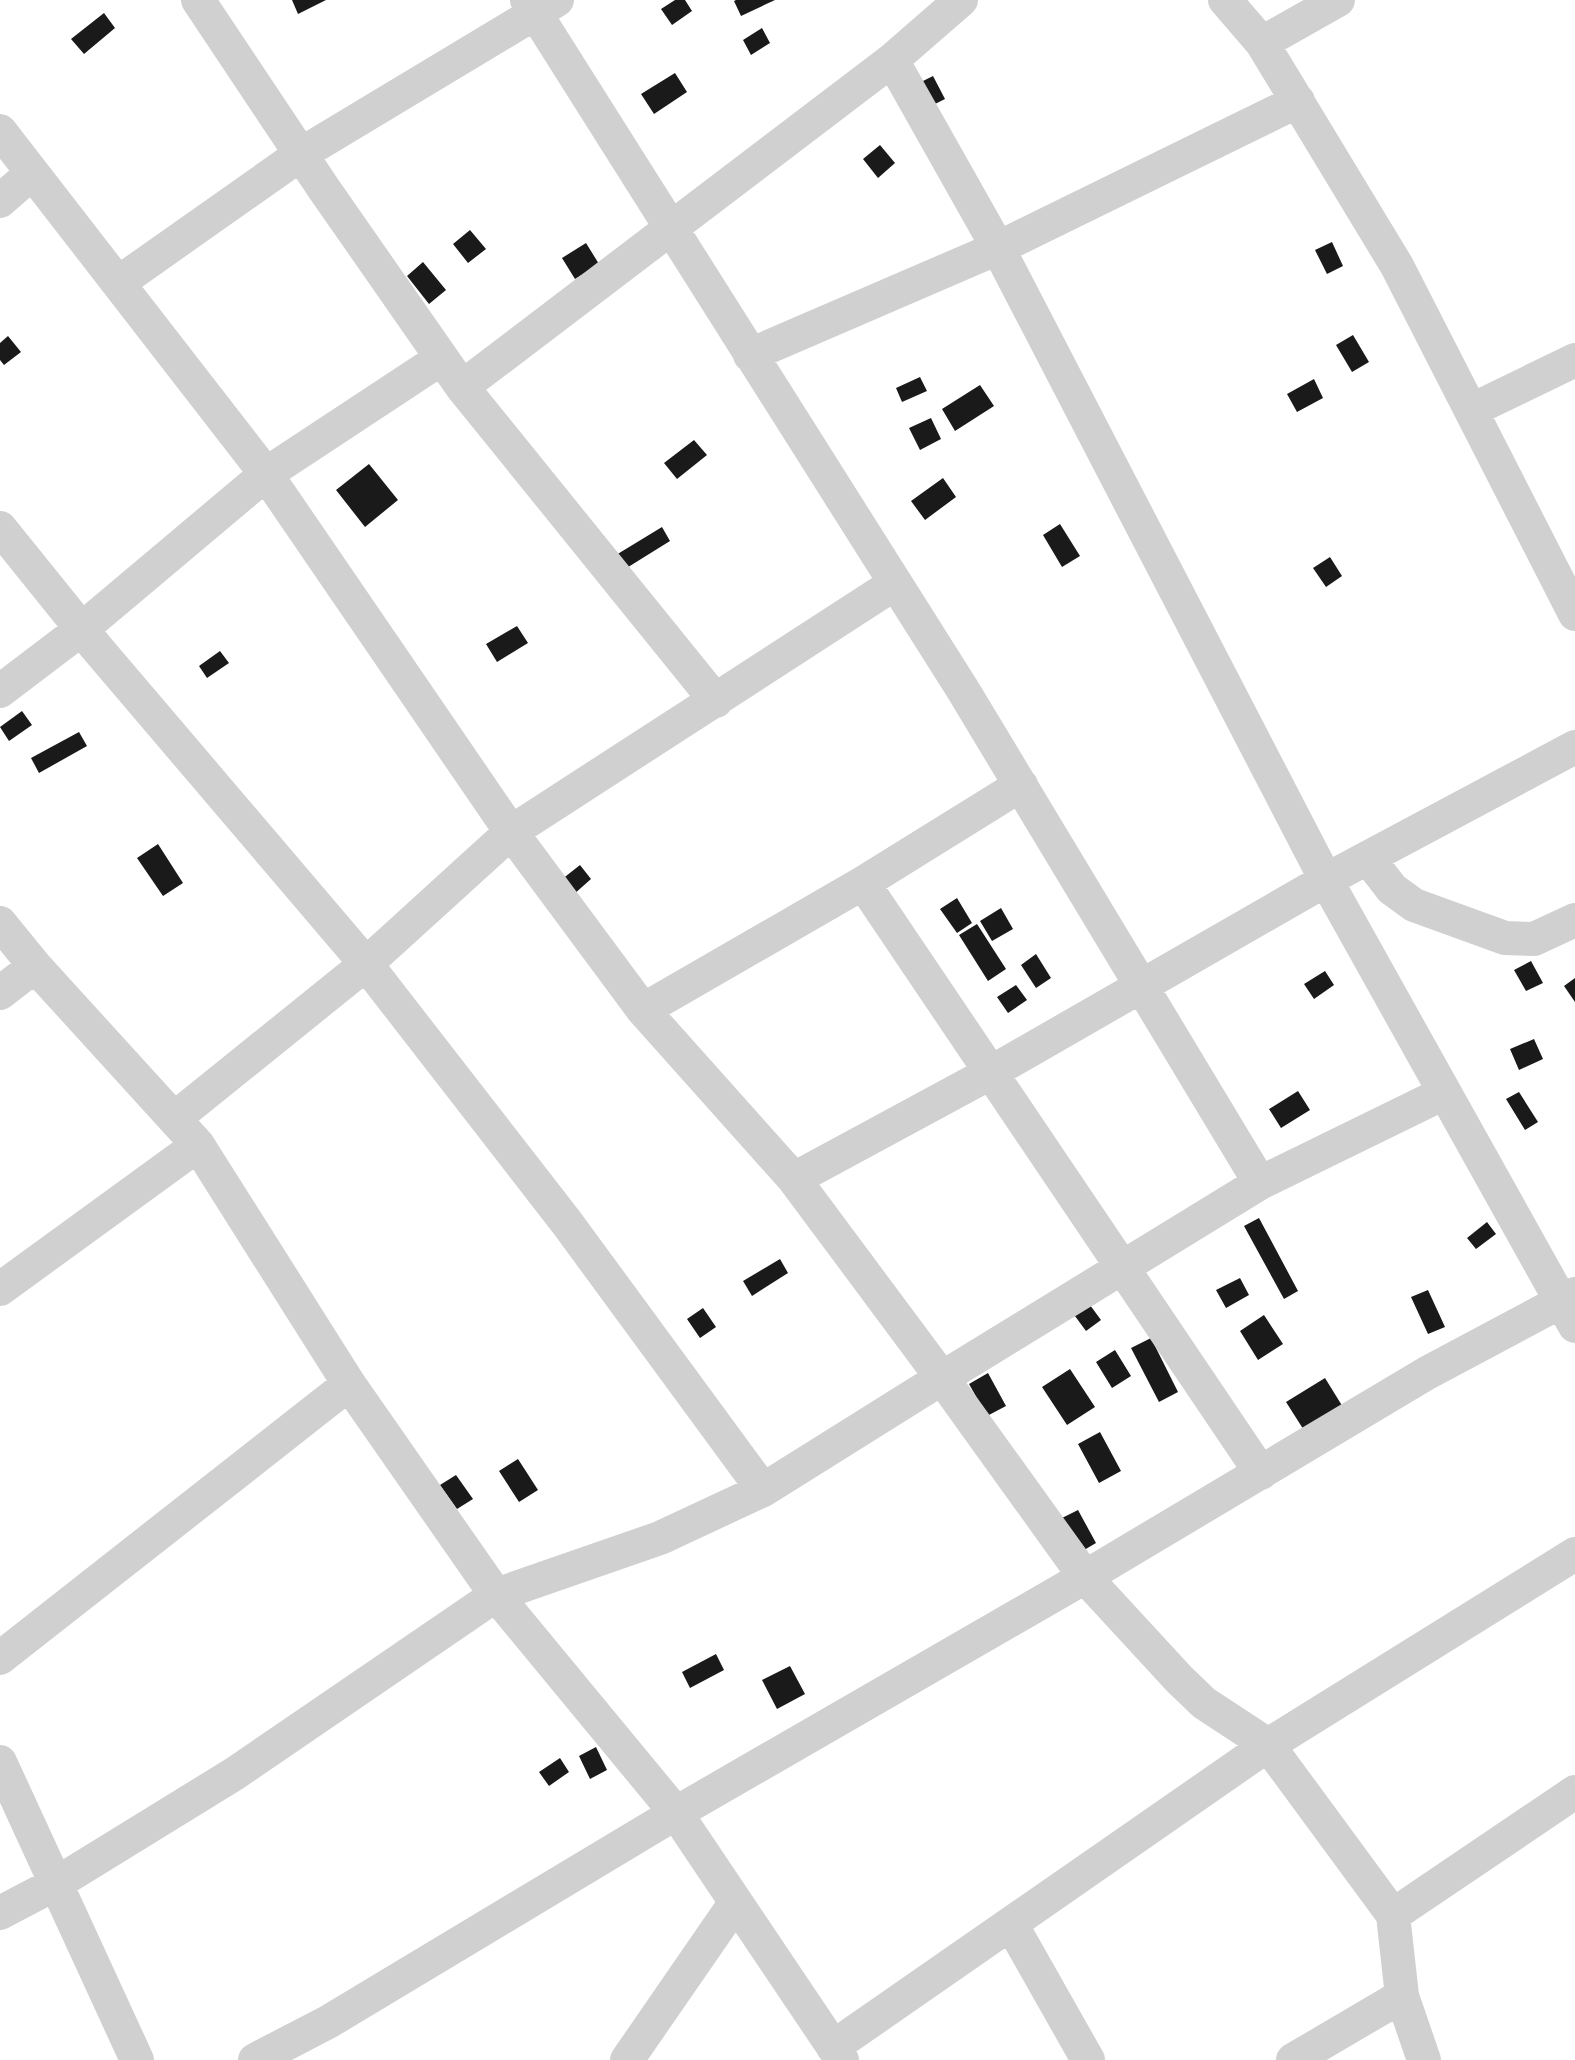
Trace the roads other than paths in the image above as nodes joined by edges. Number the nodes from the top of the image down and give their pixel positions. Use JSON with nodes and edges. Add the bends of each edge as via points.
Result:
{"nodes":[{"id":1,"x":198,"y":0,"type":"edge"},
{"id":2,"x":961,"y":0,"type":"edge"},
{"id":3,"x":1225,"y":0,"type":"edge"},
{"id":4,"x":1338,"y":0,"type":"edge"},
{"id":5,"x":540,"y":4,"type":"edge"},
{"id":6,"x":1262,"y":43,"type":"junction"},
{"id":7,"x":892,"y":60,"type":"junction"},
{"id":8,"x":1298,"y":101,"type":"junction"},
{"id":9,"x":0,"y":131,"type":"edge"},
{"id":10,"x":301,"y":154,"type":"junction"},
{"id":11,"x":32,"y":173,"type":"junction"},
{"id":12,"x":0,"y":201,"type":"edge"},
{"id":13,"x":673,"y":228,"type":"junction"},
{"id":14,"x":998,"y":248,"type":"junction"},
{"id":15,"x":118,"y":283,"type":"junction"},
{"id":16,"x":750,"y":355,"type":"junction"},
{"id":17,"x":442,"y":358,"type":"junction"},
{"id":18,"x":1575,"y":360,"type":"edge"},
{"id":19,"x":462,"y":387,"type":"junction"},
{"id":20,"x":1472,"y":410,"type":"junction"},
{"id":21,"x":266,"y":474,"type":"junction"},
{"id":22,"x":0,"y":528,"type":"edge"},
{"id":23,"x":894,"y":584,"type":"junction"},
{"id":24,"x":1575,"y":614,"type":"edge"},
{"id":25,"x":83,"y":628,"type":"junction"},
{"id":26,"x":0,"y":691,"type":"edge"},
{"id":27,"x":716,"y":701,"type":"junction"},
{"id":28,"x":1575,"y":747,"type":"edge"},
{"id":29,"x":1021,"y":785,"type":"junction"},
{"id":30,"x":511,"y":832,"type":"junction"},
{"id":31,"x":1368,"y":858,"type":"junction"},
{"id":32,"x":1326,"y":880,"type":"junction"},
{"id":33,"x":863,"y":883,"type":"junction"},
{"id":34,"x":1575,"y":920,"type":"edge"},
{"id":35,"x":0,"y":923,"type":"edge"},
{"id":36,"x":366,"y":964,"type":"junction"},
{"id":37,"x":35,"y":966,"type":"junction"},
{"id":38,"x":1142,"y":985,"type":"junction"},
{"id":39,"x":0,"y":993,"type":"edge"},
{"id":40,"x":643,"y":1010,"type":"junction"},
{"id":41,"x":990,"y":1073,"type":"junction"},
{"id":42,"x":1444,"y":1093,"type":"junction"},
{"id":43,"x":175,"y":1118,"type":"junction"},
{"id":44,"x":198,"y":1145,"type":"junction"},
{"id":45,"x":794,"y":1179,"type":"junction"},
{"id":46,"x":1260,"y":1183,"type":"junction"},
{"id":47,"x":1122,"y":1267,"type":"junction"},
{"id":48,"x":0,"y":1289,"type":"edge"},
{"id":49,"x":1571,"y":1307,"type":"edge"},
{"id":50,"x":942,"y":1378,"type":"junction"},
{"id":51,"x":349,"y":1384,"type":"junction"},
{"id":52,"x":1261,"y":1473,"type":"junction"},
{"id":53,"x":763,"y":1490,"type":"junction"},
{"id":54,"x":1575,"y":1554,"type":"edge"},
{"id":55,"x":1085,"y":1577,"type":"junction"},
{"id":56,"x":496,"y":1595,"type":"junction"},
{"id":57,"x":0,"y":1658,"type":"edge"},
{"id":58,"x":1268,"y":1745,"type":"junction"},
{"id":59,"x":0,"y":1762,"type":"edge"},
{"id":60,"x":1575,"y":1792,"type":"edge"},
{"id":61,"x":676,"y":1813,"type":"junction"},
{"id":62,"x":57,"y":1883,"type":"junction"},
{"id":63,"x":736,"y":1902,"type":"junction"},
{"id":64,"x":0,"y":1913,"type":"edge"},
{"id":65,"x":1393,"y":1915,"type":"junction"},
{"id":66,"x":1011,"y":1924,"type":"junction"},
{"id":67,"x":1402,"y":1996,"type":"junction"},
{"id":68,"x":838,"y":2053,"type":"edge"},
{"id":69,"x":137,"y":2060,"type":"edge"},
{"id":70,"x":255,"y":2060,"type":"edge"},
{"id":71,"x":627,"y":2060,"type":"edge"},
{"id":72,"x":1088,"y":2060,"type":"edge"},
{"id":73,"x":1293,"y":2060,"type":"edge"},
{"id":74,"x":1424,"y":2060,"type":"edge"}],
"edges":[{"from":1,"to":10,"type":"street"},
{"from":2,"to":7,"type":"street"},
{"from":3,"to":6,"type":"street"},
{"from":4,"to":6,"type":"street"},
{"from":5,"to":10,"type":"street"},
{"from":5,"to":13,"type":"street"},
{"from":6,"to":8,"type":"street"},
{"from":7,"to":13,"type":"street"},
{"from":7,"to":14,"type":"street"},
{"from":8,"to":14,"type":"street"},
{"from":8,"to":20,"type":"street","via":[[1397,266]]},
{"from":9,"to":11,"type":"street"},
{"from":10,"to":15,"type":"street"},
{"from":10,"to":17,"type":"street"},
{"from":11,"to":12,"type":"street"},
{"from":11,"to":15,"type":"street"},
{"from":13,"to":16,"type":"street"},
{"from":13,"to":19,"type":"street"},
{"from":14,"to":16,"type":"street"},
{"from":14,"to":32,"type":"street"},
{"from":15,"to":21,"type":"street"},
{"from":16,"to":23,"type":"street"},
{"from":17,"to":19,"type":"street"},
{"from":17,"to":21,"type":"street"},
{"from":18,"to":20,"type":"street"},
{"from":19,"to":27,"type":"street"},
{"from":20,"to":24,"type":"street"},
{"from":21,"to":25,"type":"street"},
{"from":21,"to":30,"type":"street"},
{"from":22,"to":25,"type":"street"},
{"from":23,"to":27,"type":"street"},
{"from":23,"to":29,"type":"street"},
{"from":25,"to":26,"type":"street"},
{"from":25,"to":36,"type":"street"},
{"from":27,"to":30,"type":"street"},
{"from":28,"to":31,"type":"street"},
{"from":29,"to":33,"type":"street"},
{"from":29,"to":38,"type":"street"},
{"from":30,"to":36,"type":"street"},
{"from":30,"to":40,"type":"street"},
{"from":31,"to":32,"type":"street"},
{"from":31,"to":34,"type":"street","via":[[1392,889],[1414,905],[1505,938],[1534,939]]},
{"from":32,"to":38,"type":"street"},
{"from":32,"to":42,"type":"street"},
{"from":33,"to":40,"type":"street"},
{"from":33,"to":41,"type":"street"},
{"from":35,"to":37,"type":"street"},
{"from":36,"to":43,"type":"street"},
{"from":36,"to":53,"type":"street","via":[[567,1223]]},
{"from":37,"to":39,"type":"street"},
{"from":37,"to":43,"type":"street"},
{"from":38,"to":41,"type":"street"},
{"from":38,"to":46,"type":"street"},
{"from":40,"to":45,"type":"street"},
{"from":41,"to":45,"type":"street"},
{"from":41,"to":47,"type":"street"},
{"from":42,"to":46,"type":"street"},
{"from":42,"to":49,"type":"street"},
{"from":43,"to":44,"type":"street"},
{"from":44,"to":48,"type":"street"},
{"from":44,"to":51,"type":"street"},
{"from":45,"to":50,"type":"street"},
{"from":46,"to":47,"type":"street"},
{"from":47,"to":50,"type":"street"},
{"from":47,"to":52,"type":"street"},
{"from":49,"to":52,"type":"street","via":[[1427,1373]]},
{"from":50,"to":53,"type":"street"},
{"from":50,"to":55,"type":"street"},
{"from":51,"to":56,"type":"street"},
{"from":51,"to":57,"type":"street"},
{"from":52,"to":55,"type":"street"},
{"from":53,"to":56,"type":"street","via":[[660,1538]]},
{"from":54,"to":58,"type":"street"},
{"from":55,"to":58,"type":"street","via":[[1196,1695]]},
{"from":55,"to":61,"type":"street"},
{"from":56,"to":61,"type":"street"},
{"from":56,"to":62,"type":"street","via":[[234,1774]]},
{"from":58,"to":65,"type":"street"},
{"from":58,"to":66,"type":"street"},
{"from":59,"to":62,"type":"street"},
{"from":60,"to":65,"type":"street"},
{"from":61,"to":63,"type":"street"},
{"from":61,"to":70,"type":"street","via":[[328,2022]]},
{"from":62,"to":64,"type":"street"},
{"from":62,"to":69,"type":"street"},
{"from":63,"to":68,"type":"street"},
{"from":63,"to":71,"type":"street"},
{"from":65,"to":67,"type":"street"},
{"from":66,"to":68,"type":"street"},
{"from":66,"to":72,"type":"street"},
{"from":67,"to":73,"type":"street"},
{"from":67,"to":74,"type":"street"}]}
